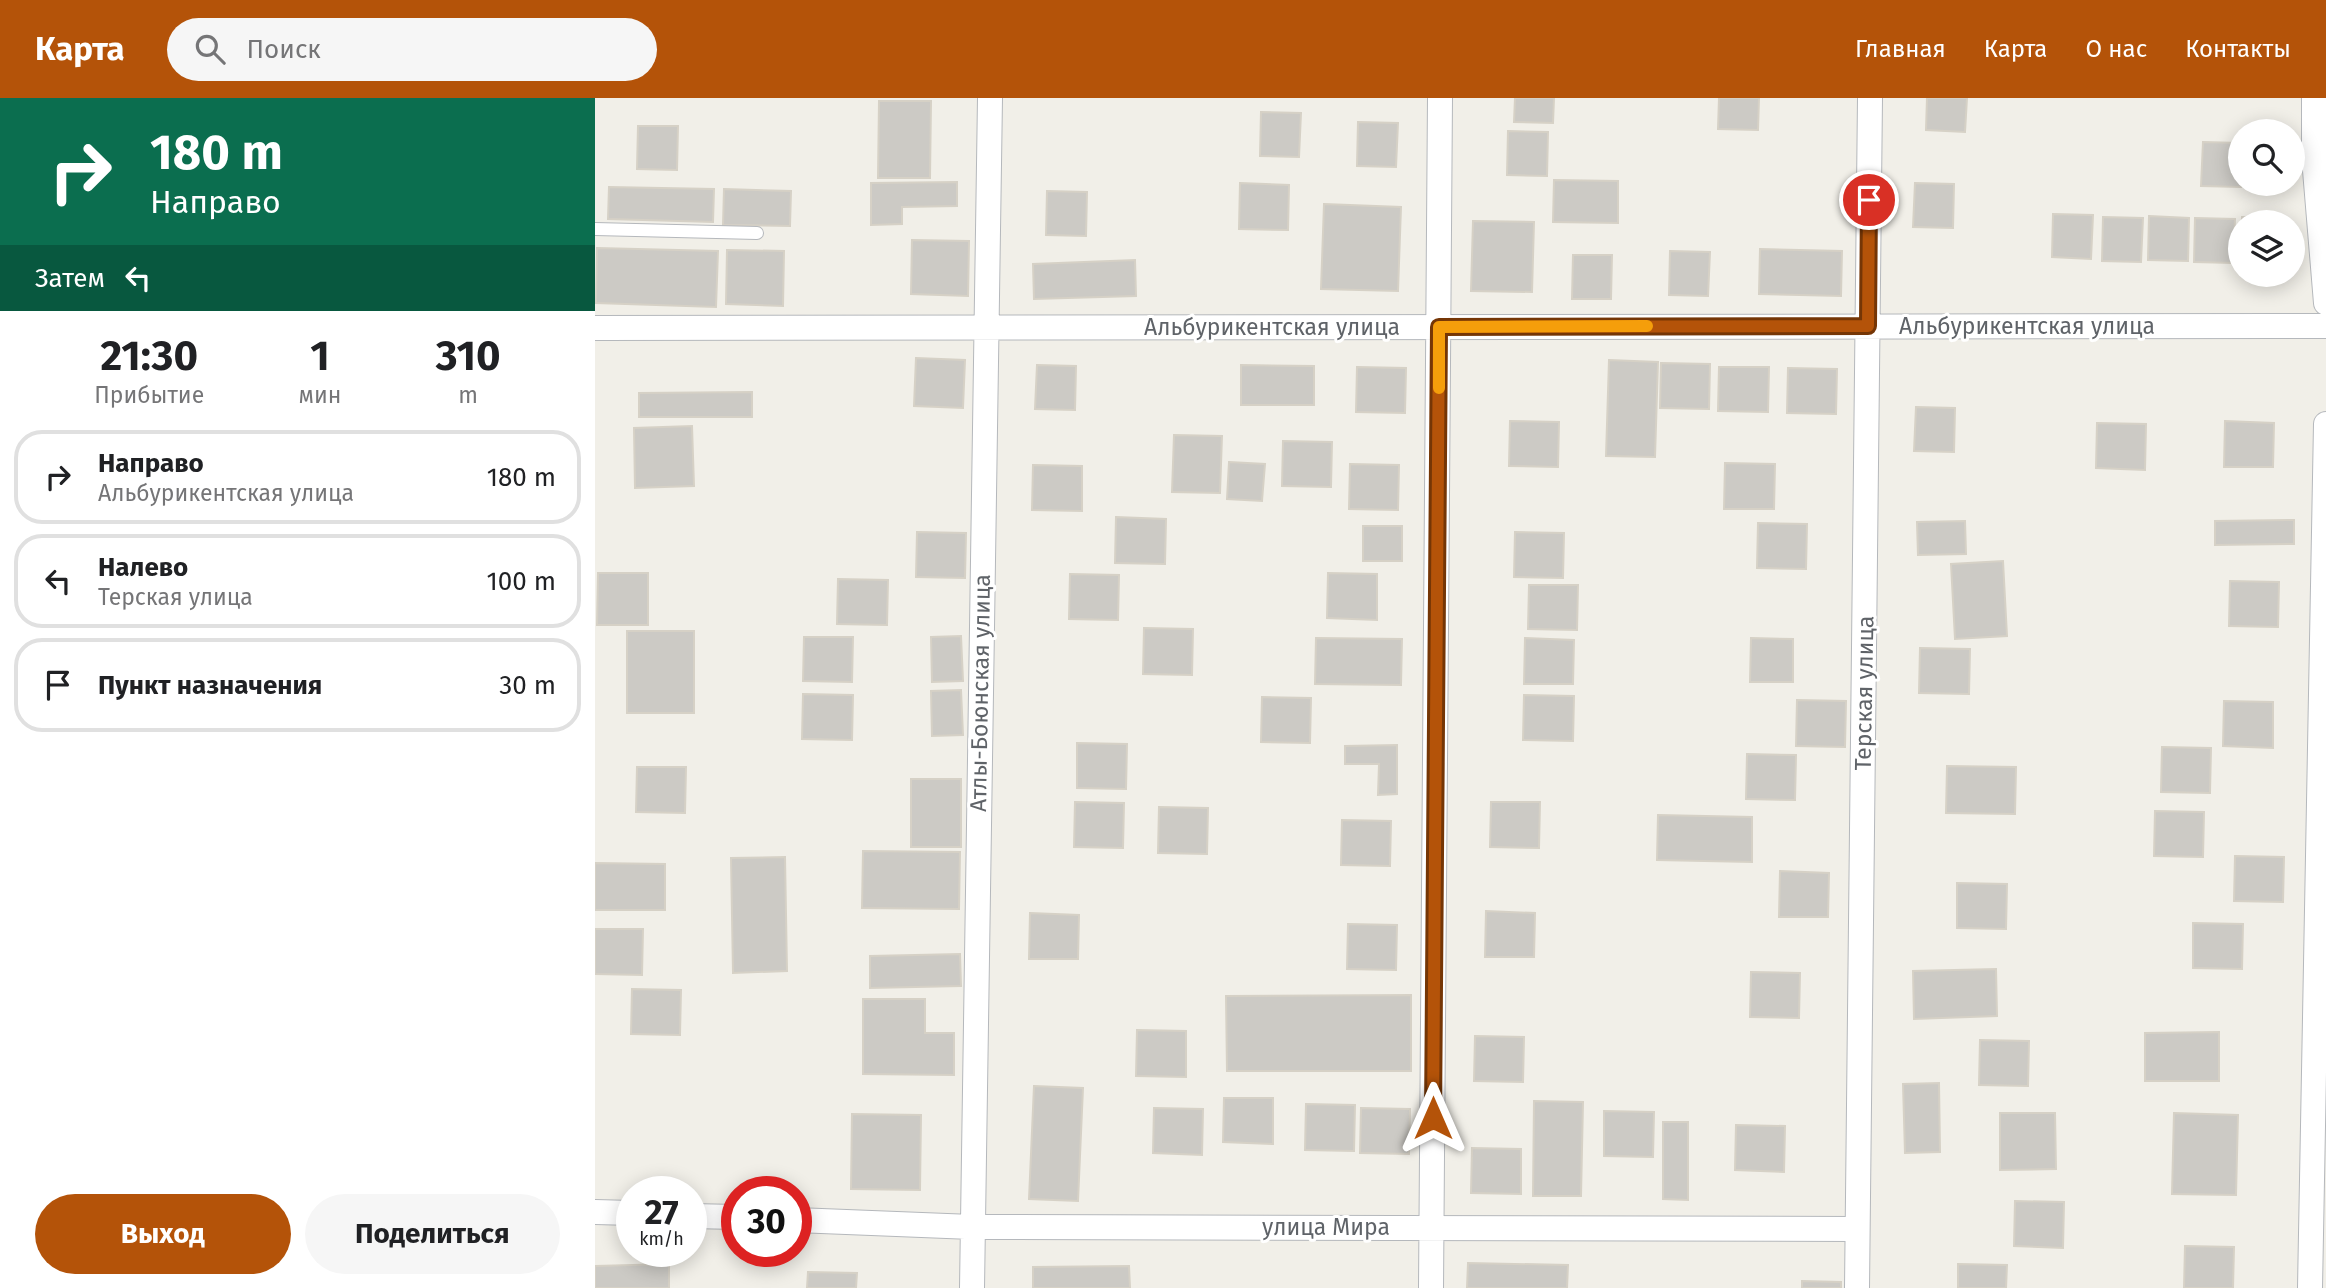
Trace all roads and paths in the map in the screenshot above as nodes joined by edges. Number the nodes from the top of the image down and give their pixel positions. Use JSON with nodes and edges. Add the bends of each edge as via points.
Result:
{"nodes":[{"id":1,"x":990,"y":98,"type":"edge"},
{"id":2,"x":1440,"y":98,"type":"edge"},
{"id":3,"x":1870,"y":98,"type":"edge"},
{"id":4,"x":2314,"y":98,"type":"edge"},
{"id":5,"x":595,"y":229,"type":"edge"},
{"id":6,"x":757,"y":233,"type":"dead end"},
{"id":7,"x":2326,"y":303,"type":"edge"},
{"id":8,"x":1868,"y":326,"type":"junction"},
{"id":9,"x":2326,"y":326,"type":"edge"},
{"id":10,"x":985,"y":327,"type":"junction"},
{"id":11,"x":1439,"y":327,"type":"junction"},
{"id":12,"x":595,"y":328,"type":"edge"},
{"id":13,"x":2326,"y":424,"type":"edge"},
{"id":14,"x":595,"y":1212,"type":"edge"},
{"id":15,"x":616,"y":1213,"type":"edge"},
{"id":16,"x":812,"y":1221,"type":"edge"},
{"id":17,"x":972,"y":1227,"type":"junction"},
{"id":18,"x":1431,"y":1227,"type":"junction"},
{"id":19,"x":1856,"y":1229,"type":"junction"},
{"id":20,"x":972,"y":1288,"type":"edge"},
{"id":21,"x":1431,"y":1288,"type":"edge"},
{"id":22,"x":1857,"y":1288,"type":"edge"},
{"id":23,"x":2310,"y":1288,"type":"edge"}],
"edges":[{"from":1,"to":10,"type":"street","name":"Атлы-Боюнская улица"},
{"from":2,"to":11,"type":"street"},
{"from":3,"to":8,"type":"street","name":"Терская улица"},
{"from":4,"to":7,"type":"street","via":[[2314,158]]},
{"from":5,"to":6,"type":"lane"},
{"from":8,"to":9,"type":"street","name":"Альбурикентская улица"},
{"from":8,"to":11,"type":"street","name":"Альбурикентская улица"},
{"from":8,"to":19,"type":"street","name":"Терская улица"},
{"from":10,"to":11,"type":"street","name":"Альбурикентская улица"},
{"from":10,"to":12,"type":"street","name":"Альбурикентская улица"},
{"from":10,"to":17,"type":"street","name":"Атлы-Боюнская улица"},
{"from":11,"to":18,"type":"street"},
{"from":13,"to":23,"type":"street"},
{"from":14,"to":15,"type":"street"},
{"from":16,"to":17,"type":"street","name":"улица Мира"},
{"from":17,"to":18,"type":"street","name":"улица Мира"},
{"from":17,"to":20,"type":"street","name":"Атлы-Боюнская улица"},
{"from":18,"to":19,"type":"street","name":"улица Мира"},
{"from":18,"to":21,"type":"street"},
{"from":19,"to":22,"type":"street","name":"Терская улица"}]}
